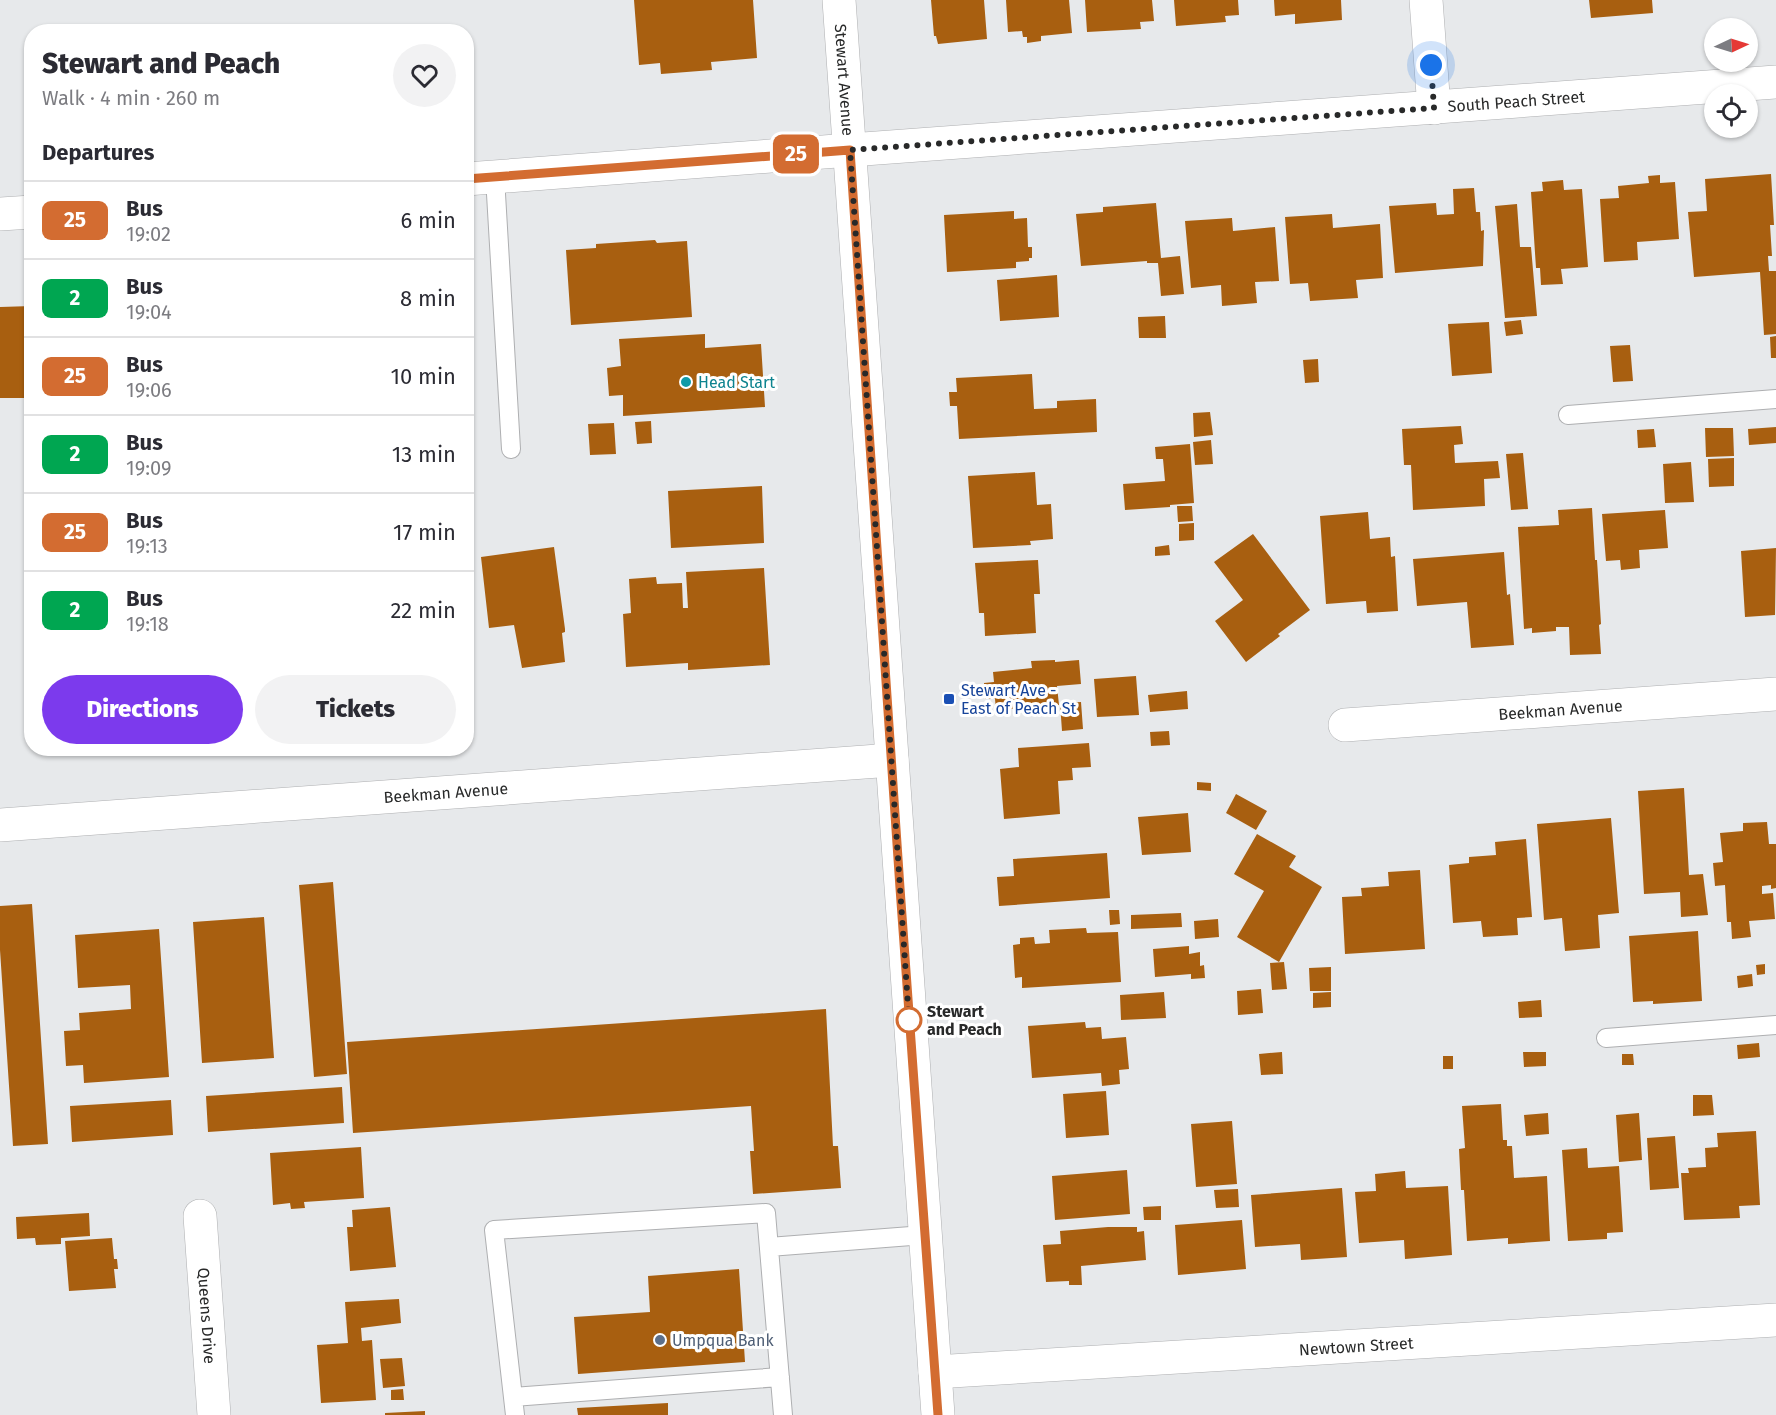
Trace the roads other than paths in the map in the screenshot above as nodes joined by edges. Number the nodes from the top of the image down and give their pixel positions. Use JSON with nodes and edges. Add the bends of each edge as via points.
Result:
{"nodes":[{"id":1,"x":839,"y":0,"type":"edge"},
{"id":2,"x":1426,"y":0,"type":"edge"},
{"id":3,"x":1776,"y":81,"type":"edge"},
{"id":4,"x":1434,"y":108,"type":"junction"},
{"id":5,"x":850,"y":150,"type":"junction"},
{"id":6,"x":481,"y":178,"type":"edge"},
{"id":7,"x":24,"y":212,"type":"edge"},
{"id":8,"x":0,"y":214,"type":"edge"},
{"id":9,"x":1776,"y":399,"type":"edge"},
{"id":10,"x":1568,"y":416,"type":"dead end"},
{"id":11,"x":511,"y":449,"type":"dead end"},
{"id":12,"x":1776,"y":694,"type":"edge"},
{"id":13,"x":1345,"y":725,"type":"dead end"},
{"id":14,"x":892,"y":760,"type":"junction"},
{"id":15,"x":0,"y":825,"type":"edge"},
{"id":16,"x":1776,"y":1025,"type":"edge"},
{"id":17,"x":1606,"y":1038,"type":"dead end"},
{"id":18,"x":200,"y":1216,"type":"dead end"},
{"id":19,"x":924,"y":1235,"type":"junction"},
{"id":20,"x":769,"y":1247,"type":"junction"},
{"id":21,"x":1776,"y":1320,"type":"edge"},
{"id":22,"x":935,"y":1372,"type":"junction"},
{"id":23,"x":780,"y":1377,"type":"junction"},
{"id":24,"x":514,"y":1406,"type":"edge"},
{"id":25,"x":214,"y":1415,"type":"edge"},
{"id":26,"x":783,"y":1415,"type":"edge"},
{"id":27,"x":938,"y":1415,"type":"edge"}],
"edges":[{"from":1,"to":5,"type":"street","name":"Stewart Avenue"},
{"from":2,"to":4,"type":"street"},
{"from":3,"to":4,"type":"street","name":"South Peach Street"},
{"from":4,"to":5,"type":"street","name":"South Peach Street"},
{"from":5,"to":6,"type":"street","name":"South Peach Street"},
{"from":5,"to":14,"type":"street","name":"Stewart Avenue"},
{"from":6,"to":11,"type":"lane"},
{"from":7,"to":8,"type":"street"},
{"from":9,"to":10,"type":"lane"},
{"from":12,"to":13,"type":"street","name":"Beekman Avenue"},
{"from":14,"to":15,"type":"street","name":"Beekman Avenue"},
{"from":14,"to":19,"type":"street","name":"Stewart Avenue"},
{"from":16,"to":17,"type":"lane"},
{"from":18,"to":25,"type":"street","name":"Queens Drive"},
{"from":19,"to":20,"type":"lane"},
{"from":19,"to":22,"type":"street","name":"Stewart Avenue"},
{"from":20,"to":23,"type":"lane"},
{"from":20,"to":24,"type":"lane","via":[[766,1213],[494,1230]]},
{"from":21,"to":22,"type":"street","name":"Newtown Street"},
{"from":22,"to":27,"type":"street","name":"Stewart Avenue"},
{"from":23,"to":24,"type":"lane"},
{"from":23,"to":26,"type":"lane"}]}
